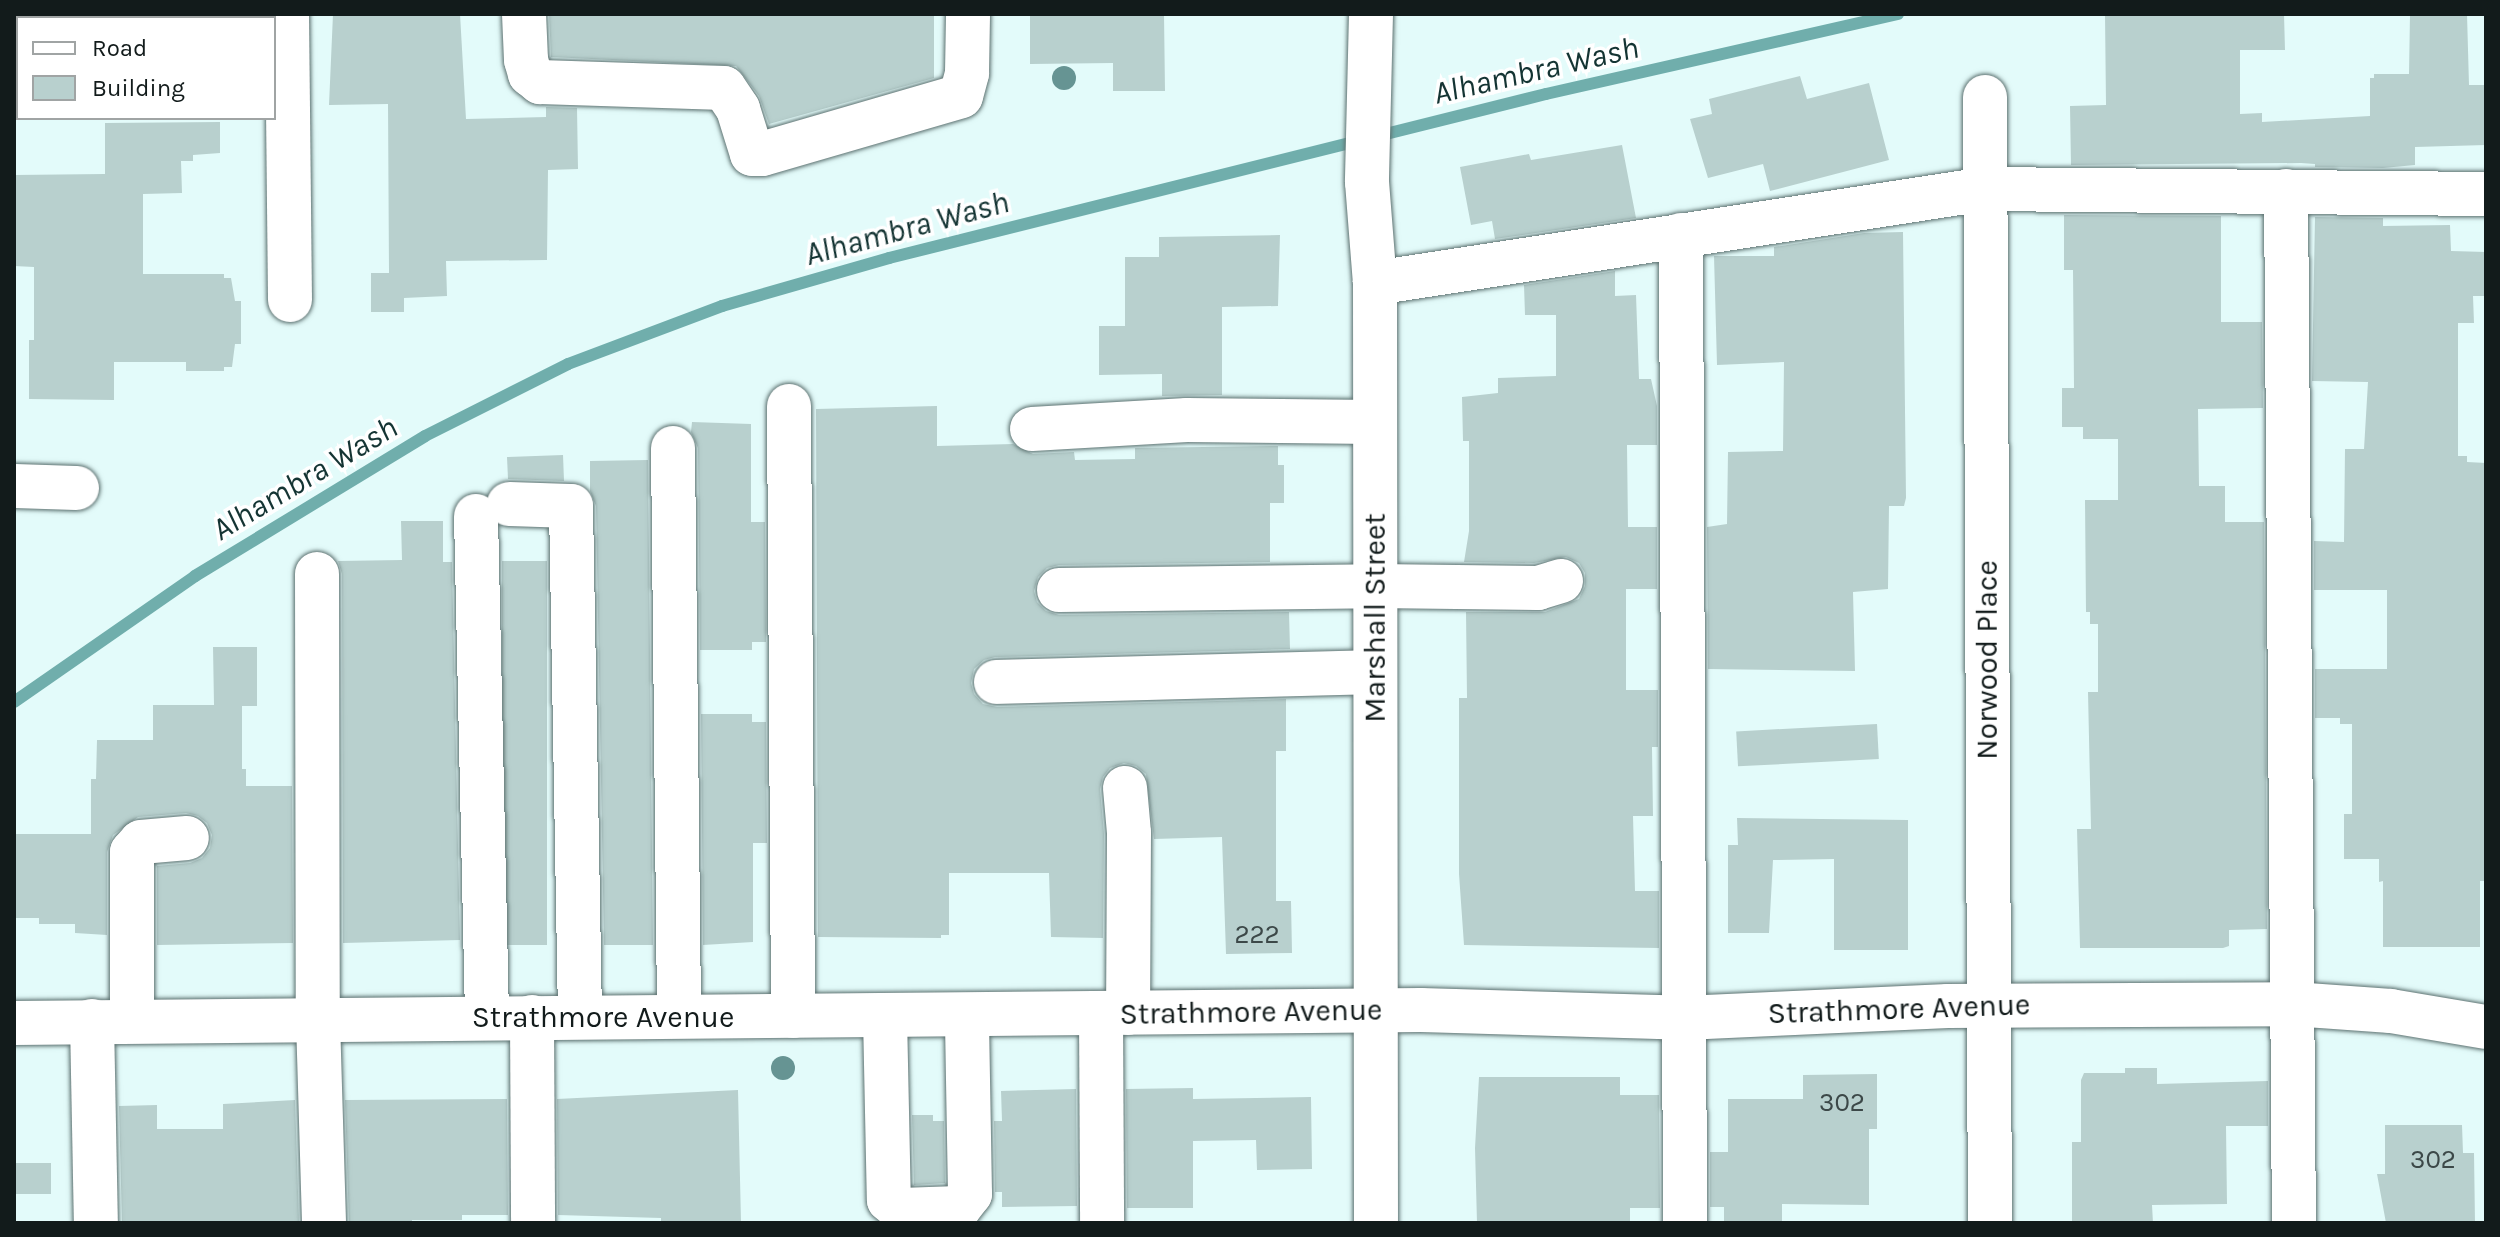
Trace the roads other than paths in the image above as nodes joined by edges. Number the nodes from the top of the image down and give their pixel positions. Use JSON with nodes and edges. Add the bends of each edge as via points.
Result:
{"nodes":[{"id":1,"x":287,"y":14,"type":"edge"},
{"id":2,"x":524,"y":14,"type":"edge"},
{"id":3,"x":968,"y":14,"type":"edge"},
{"id":4,"x":1371,"y":14,"type":"edge"},
{"id":5,"x":1985,"y":97,"type":"dead end"},
{"id":6,"x":1985,"y":189,"type":"junction"},
{"id":7,"x":2286,"y":191,"type":"junction"},
{"id":8,"x":2486,"y":194,"type":"edge"},
{"id":9,"x":1681,"y":235,"type":"junction"},
{"id":10,"x":1375,"y":283,"type":"junction"},
{"id":11,"x":290,"y":300,"type":"dead end"},
{"id":12,"x":789,"y":406,"type":"dead end"},
{"id":13,"x":1375,"y":422,"type":"junction"},
{"id":14,"x":1032,"y":429,"type":"dead end"},
{"id":15,"x":673,"y":448,"type":"dead end"},
{"id":16,"x":14,"y":486,"type":"edge"},
{"id":17,"x":77,"y":488,"type":"dead end"},
{"id":18,"x":317,"y":574,"type":"dead end"},
{"id":19,"x":1561,"y":581,"type":"dead end"},
{"id":20,"x":1375,"y":586,"type":"junction"},
{"id":21,"x":1059,"y":590,"type":"dead end"},
{"id":22,"x":1375,"y":672,"type":"junction"},
{"id":23,"x":996,"y":682,"type":"dead end"},
{"id":24,"x":1125,"y":788,"type":"dead end"},
{"id":25,"x":187,"y":838,"type":"dead end"},
{"id":26,"x":2293,"y":1004,"type":"junction"},
{"id":27,"x":1989,"y":1005,"type":"junction"},
{"id":28,"x":1376,"y":1011,"type":"junction"},
{"id":29,"x":1114,"y":1013,"type":"junction"},
{"id":30,"x":967,"y":1015,"type":"junction"},
{"id":31,"x":679,"y":1016,"type":"junction"},
{"id":32,"x":793,"y":1016,"type":"junction"},
{"id":33,"x":885,"y":1016,"type":"junction"},
{"id":34,"x":487,"y":1017,"type":"junction"},
{"id":35,"x":532,"y":1017,"type":"junction"},
{"id":36,"x":580,"y":1017,"type":"junction"},
{"id":37,"x":1684,"y":1018,"type":"junction"},
{"id":38,"x":318,"y":1020,"type":"junction"},
{"id":39,"x":112,"y":1021,"type":"junction"},
{"id":40,"x":14,"y":1023,"type":"edge"},
{"id":41,"x":2486,"y":1027,"type":"edge"},
{"id":42,"x":96,"y":1223,"type":"edge"},
{"id":43,"x":324,"y":1223,"type":"edge"},
{"id":44,"x":533,"y":1223,"type":"edge"},
{"id":45,"x":1102,"y":1223,"type":"edge"},
{"id":46,"x":1376,"y":1223,"type":"edge"},
{"id":47,"x":1685,"y":1223,"type":"edge"},
{"id":48,"x":1990,"y":1223,"type":"edge"},
{"id":49,"x":2294,"y":1223,"type":"edge"}],
"edges":[{"from":1,"to":11,"type":"main road"},
{"from":2,"to":3,"type":"main road","via":[[526,60],[530,74],[540,82],[724,88],[738,109],[752,154],[762,154],[961,96],[967,73]]},
{"from":4,"to":10,"type":"main road","name":"Marshall Street","via":[[1367,182]]},
{"from":5,"to":6,"type":"main road","name":"Norwood Place"},
{"from":6,"to":7,"type":"main road"},
{"from":6,"to":9,"type":"main road"},
{"from":6,"to":27,"type":"main road","name":"Norwood Place"},
{"from":7,"to":8,"type":"main road"},
{"from":7,"to":26,"type":"main road"},
{"from":9,"to":10,"type":"main road"},
{"from":9,"to":37,"type":"main road"},
{"from":10,"to":13,"type":"main road","name":"Marshall Street"},
{"from":12,"to":32,"type":"main road"},
{"from":13,"to":14,"type":"main road","via":[[1187,420]]},
{"from":13,"to":20,"type":"main road","name":"Marshall Street"},
{"from":15,"to":31,"type":"main road"},
{"from":16,"to":17,"type":"main road"},
{"from":18,"to":38,"type":"main road"},
{"from":19,"to":20,"type":"main road","via":[[1538,588]]},
{"from":20,"to":21,"type":"main road"},
{"from":20,"to":22,"type":"main road","name":"Marshall Street"},
{"from":22,"to":23,"type":"main road"},
{"from":22,"to":28,"type":"main road","name":"Marshall Street"},
{"from":24,"to":29,"type":"main road","via":[[1129,833]]},
{"from":25,"to":39,"type":"main road","via":[[141,842],[132,852]]},
{"from":26,"to":27,"type":"main road","name":"Strathmore Avenue"},
{"from":26,"to":41,"type":"main road","name":"Strathmore Avenue","via":[[2391,1011]]},
{"from":26,"to":49,"type":"main road"},
{"from":27,"to":37,"type":"main road","name":"Strathmore Avenue"},
{"from":27,"to":48,"type":"main road","name":"Norwood Place"},
{"from":28,"to":29,"type":"main road","name":"Strathmore Avenue"},
{"from":28,"to":37,"type":"main road","name":"Strathmore Avenue"},
{"from":28,"to":46,"type":"main road","name":"Marshall Street"},
{"from":29,"to":30,"type":"main road","name":"Strathmore Avenue"},
{"from":29,"to":45,"type":"main road"},
{"from":30,"to":33,"type":"main road","name":"Strathmore Avenue"},
{"from":30,"to":33,"type":"main road","via":[[970,1194],[959,1208],[901,1210],[889,1200]]},
{"from":31,"to":32,"type":"main road","name":"Strathmore Avenue"},
{"from":31,"to":36,"type":"main road","name":"Strathmore Avenue"},
{"from":32,"to":33,"type":"main road","name":"Strathmore Avenue"},
{"from":34,"to":35,"type":"main road","name":"Strathmore Avenue"},
{"from":34,"to":36,"type":"main road","via":[[493,510],[571,506]]},
{"from":34,"to":38,"type":"main road","name":"Strathmore Avenue"},
{"from":35,"to":36,"type":"main road","name":"Strathmore Avenue"},
{"from":35,"to":44,"type":"main road"},
{"from":37,"to":47,"type":"main road"},
{"from":38,"to":39,"type":"main road","name":"Strathmore Avenue"},
{"from":38,"to":43,"type":"main road"},
{"from":39,"to":40,"type":"main road","name":"Strathmore Avenue"},
{"from":39,"to":42,"type":"main road"}]}
